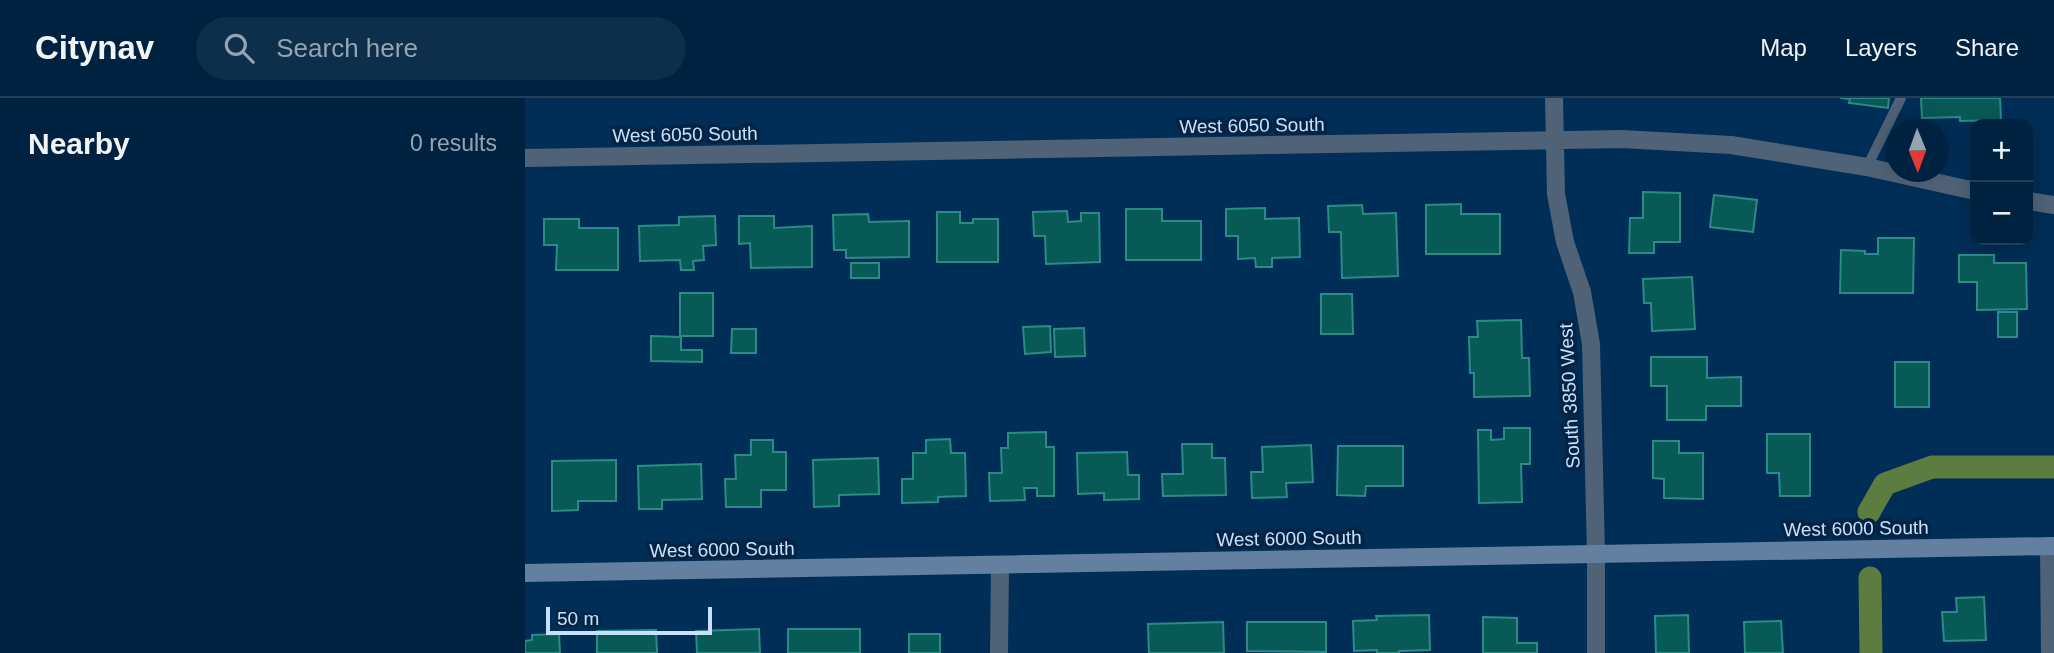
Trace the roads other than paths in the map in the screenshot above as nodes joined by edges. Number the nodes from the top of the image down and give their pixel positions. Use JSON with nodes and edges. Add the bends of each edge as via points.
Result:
{"nodes":[{"id":1,"x":1554,"y":98,"type":"edge"},
{"id":2,"x":1901,"y":98,"type":"edge"},
{"id":3,"x":1555,"y":141,"type":"junction"},
{"id":4,"x":525,"y":158,"type":"edge"},
{"id":5,"x":1867,"y":167,"type":"junction"},
{"id":6,"x":1970,"y":190,"type":"edge"},
{"id":7,"x":2033,"y":202,"type":"edge"},
{"id":8,"x":2054,"y":205,"type":"edge"},
{"id":9,"x":2051,"y":546,"type":"edge"},
{"id":10,"x":1596,"y":554,"type":"junction"},
{"id":11,"x":1000,"y":565,"type":"junction"},
{"id":12,"x":525,"y":573,"type":"edge"},
{"id":13,"x":999,"y":653,"type":"edge"},
{"id":14,"x":1596,"y":653,"type":"edge"},
{"id":15,"x":2050,"y":653,"type":"edge"}],
"edges":[{"from":1,"to":3,"type":"street","name":"South 3850 West"},
{"from":2,"to":5,"type":"lane"},
{"from":3,"to":4,"type":"street","name":"West 6050 South"},
{"from":3,"to":5,"type":"street","name":"West 6050 South","via":[[1731,145]]},
{"from":3,"to":10,"type":"street","name":"South 3850 West","via":[[1556,194],[1591,344]]},
{"from":5,"to":6,"type":"street","name":"West 6050 South"},
{"from":7,"to":8,"type":"street"},
{"from":9,"to":10,"type":"street","name":"West 6000 South"},
{"from":9,"to":15,"type":"street"},
{"from":10,"to":11,"type":"street","name":"West 6000 South"},
{"from":10,"to":14,"type":"street","name":"South 3850 West"},
{"from":11,"to":12,"type":"street","name":"West 6000 South"},
{"from":11,"to":13,"type":"street"}]}
